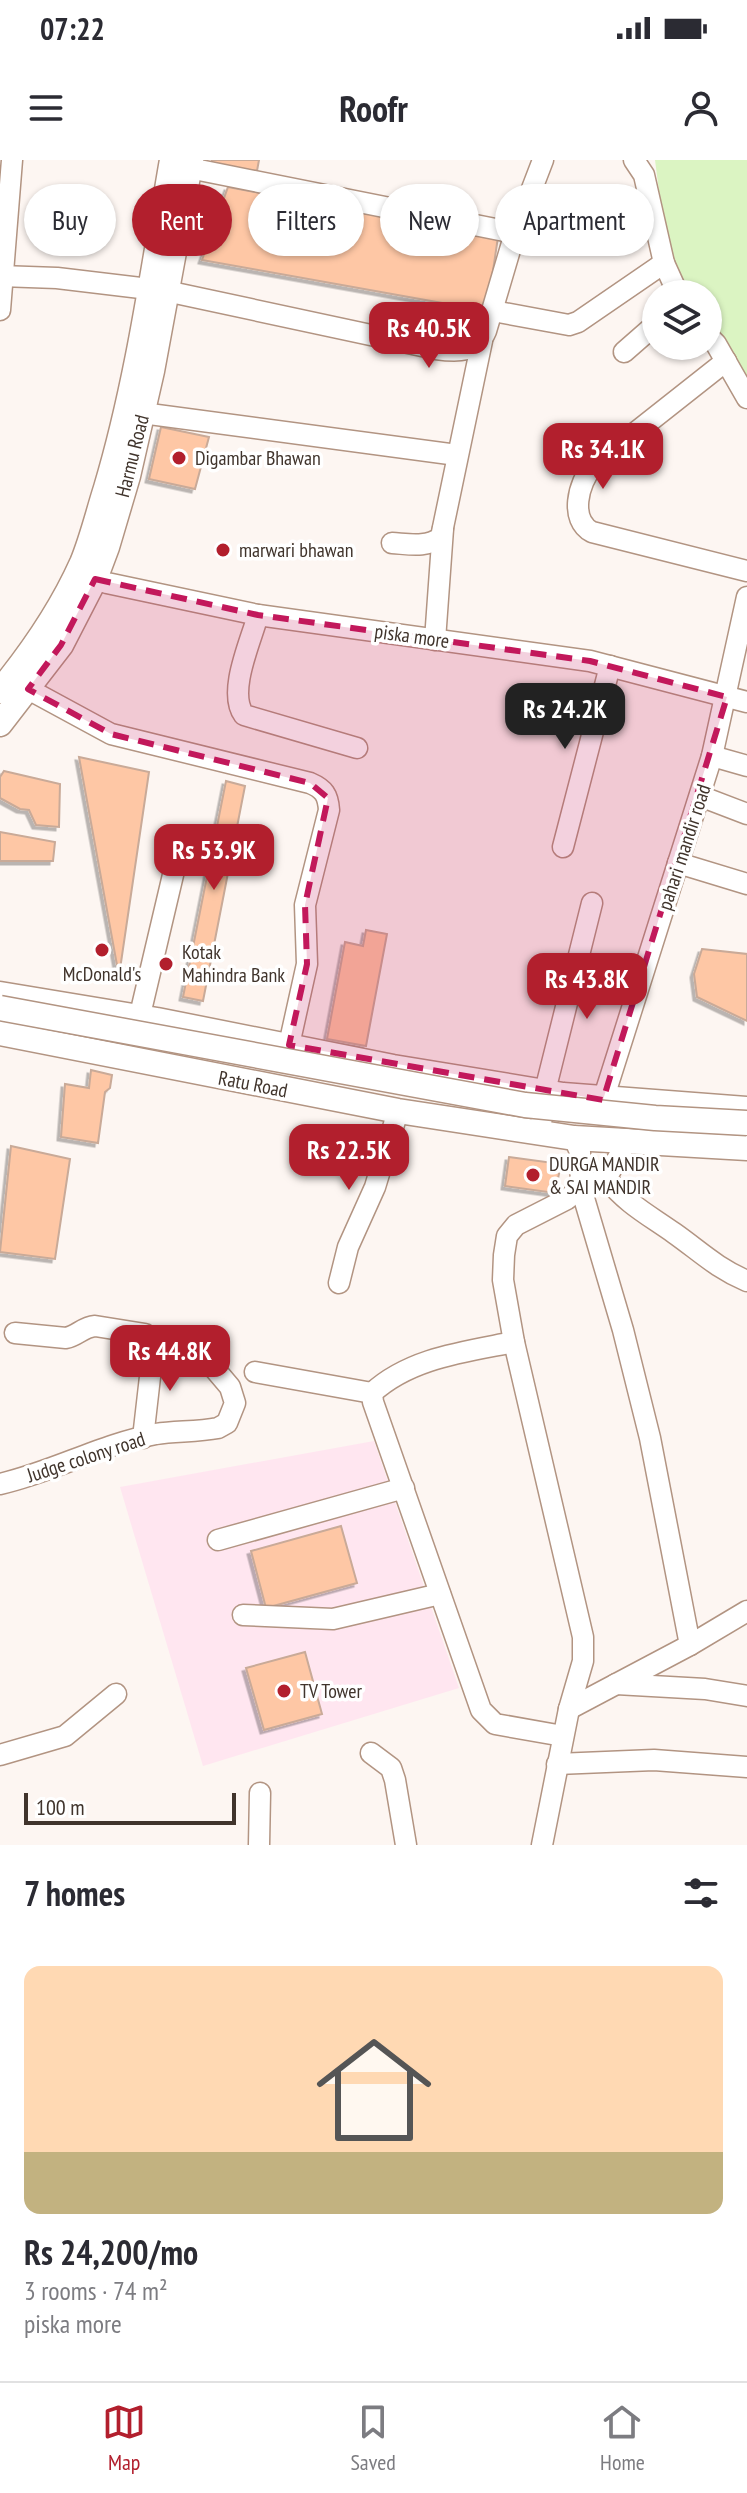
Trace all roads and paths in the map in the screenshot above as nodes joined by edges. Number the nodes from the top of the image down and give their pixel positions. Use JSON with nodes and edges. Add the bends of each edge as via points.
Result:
{"nodes":[{"id":1,"x":543,"y":160,"type":"edge"},
{"id":2,"x":634,"y":160,"type":"edge"},
{"id":3,"x":179,"y":162,"type":"edge"},
{"id":4,"x":8,"y":164,"type":"edge"},
{"id":5,"x":534,"y":184,"type":"edge"},
{"id":6,"x":495,"y":229,"type":"edge"},
{"id":7,"x":509,"y":256,"type":"edge"},
{"id":8,"x":664,"y":263,"type":"junction"},
{"id":9,"x":1,"y":276,"type":"edge"},
{"id":10,"x":672,"y":280,"type":"edge"},
{"id":11,"x":157,"y":290,"type":"junction"},
{"id":12,"x":0,"y":310,"type":"edge"},
{"id":13,"x":493,"y":311,"type":"junction"},
{"id":14,"x":642,"y":336,"type":"edge"},
{"id":15,"x":482,"y":341,"type":"junction"},
{"id":16,"x":624,"y":352,"type":"dead end"},
{"id":17,"x":722,"y":354,"type":"edge"},
{"id":18,"x":726,"y":361,"type":"junction"},
{"id":19,"x":747,"y":398,"type":"edge"},
{"id":20,"x":142,"y":413,"type":"junction"},
{"id":21,"x":457,"y":455,"type":"junction"},
{"id":22,"x":443,"y":529,"type":"junction"},
{"id":23,"x":392,"y":543,"type":"dead end"},
{"id":24,"x":747,"y":571,"type":"edge"},
{"id":25,"x":86,"y":576,"type":"junction"},
{"id":26,"x":747,"y":597,"type":"edge"},
{"id":27,"x":258,"y":615,"type":"junction"},
{"id":28,"x":435,"y":640,"type":"junction"},
{"id":29,"x":610,"y":666,"type":"junction"},
{"id":30,"x":28,"y":689,"type":"junction"},
{"id":31,"x":0,"y":691,"type":"edge"},
{"id":32,"x":737,"y":700,"type":"edge"},
{"id":33,"x":0,"y":724,"type":"edge"},
{"id":34,"x":357,"y":748,"type":"dead end"},
{"id":35,"x":712,"y":756,"type":"junction"},
{"id":36,"x":747,"y":766,"type":"edge"},
{"id":37,"x":700,"y":796,"type":"junction"},
{"id":38,"x":747,"y":814,"type":"edge"},
{"id":39,"x":563,"y":847,"type":"dead end"},
{"id":40,"x":177,"y":858,"type":"dead end"},
{"id":41,"x":678,"y":863,"type":"junction"},
{"id":42,"x":747,"y":884,"type":"edge"},
{"id":43,"x":592,"y":903,"type":"dead end"},
{"id":44,"x":0,"y":994,"type":"edge"},
{"id":45,"x":0,"y":1008,"type":"edge"},
{"id":46,"x":139,"y":1019,"type":"junction"},
{"id":47,"x":0,"y":1022,"type":"edge"},
{"id":48,"x":0,"y":1033,"type":"edge"},
{"id":49,"x":289,"y":1045,"type":"junction"},
{"id":50,"x":545,"y":1091,"type":"junction"},
{"id":51,"x":603,"y":1100,"type":"junction"},
{"id":52,"x":398,"y":1111,"type":"junction"},
{"id":53,"x":747,"y":1112,"type":"edge"},
{"id":54,"x":747,"y":1123,"type":"edge"},
{"id":55,"x":540,"y":1132,"type":"junction"},
{"id":56,"x":586,"y":1138,"type":"junction"},
{"id":57,"x":624,"y":1140,"type":"junction"},
{"id":58,"x":742,"y":1144,"type":"edge"},
{"id":59,"x":606,"y":1178,"type":"junction"},
{"id":60,"x":581,"y":1188,"type":"junction"},
{"id":61,"x":747,"y":1281,"type":"edge"},
{"id":62,"x":339,"y":1283,"type":"dead end"},
{"id":63,"x":15,"y":1333,"type":"dead end"},
{"id":64,"x":154,"y":1342,"type":"junction"},
{"id":65,"x":514,"y":1342,"type":"junction"},
{"id":66,"x":255,"y":1372,"type":"dead end"},
{"id":67,"x":372,"y":1393,"type":"junction"},
{"id":68,"x":143,"y":1438,"type":"junction"},
{"id":69,"x":0,"y":1484,"type":"edge"},
{"id":70,"x":404,"y":1488,"type":"junction"},
{"id":71,"x":218,"y":1540,"type":"dead end"},
{"id":72,"x":440,"y":1594,"type":"junction"},
{"id":73,"x":747,"y":1611,"type":"edge"},
{"id":74,"x":243,"y":1615,"type":"dead end"},
{"id":75,"x":690,"y":1645,"type":"junction"},
{"id":76,"x":612,"y":1684,"type":"junction"},
{"id":77,"x":116,"y":1694,"type":"dead end"},
{"id":78,"x":747,"y":1696,"type":"edge"},
{"id":79,"x":569,"y":1709,"type":"junction"},
{"id":80,"x":563,"y":1736,"type":"junction"},
{"id":81,"x":371,"y":1753,"type":"dead end"},
{"id":82,"x":0,"y":1755,"type":"edge"},
{"id":83,"x":557,"y":1764,"type":"junction"},
{"id":84,"x":747,"y":1767,"type":"edge"},
{"id":85,"x":260,"y":1793,"type":"dead end"},
{"id":86,"x":259,"y":1845,"type":"edge"},
{"id":87,"x":406,"y":1845,"type":"edge"},
{"id":88,"x":542,"y":1845,"type":"edge"}],
"edges":[{"from":1,"to":5,"type":"street"},
{"from":2,"to":8,"type":"street","via":[[644,175]]},
{"from":3,"to":6,"type":"street"},
{"from":3,"to":11,"type":"main road","name":"Harmu Road"},
{"from":4,"to":9,"type":"street"},
{"from":7,"to":13,"type":"street"},
{"from":8,"to":10,"type":"street"},
{"from":8,"to":13,"type":"street","via":[[569,325]]},
{"from":9,"to":11,"type":"street"},
{"from":9,"to":12,"type":"street"},
{"from":11,"to":15,"type":"street","via":[[436,349],[467,350]]},
{"from":11,"to":20,"type":"main road","name":"Harmu Road"},
{"from":11,"to":25,"type":"main road","name":"Harmu Road","via":[[92,535]]},
{"from":13,"to":15,"type":"street"},
{"from":14,"to":16,"type":"street"},
{"from":15,"to":21,"type":"street"},
{"from":17,"to":18,"type":"street"},
{"from":18,"to":19,"type":"street"},
{"from":18,"to":24,"type":"street","via":[[593,466],[582,483],[578,512],[583,528],[592,532]]},
{"from":20,"to":21,"type":"street"},
{"from":20,"to":25,"type":"main road","name":"Harmu Road","via":[[107,547]]},
{"from":21,"to":22,"type":"street"},
{"from":22,"to":23,"type":"street","via":[[435,542]]},
{"from":22,"to":28,"type":"street"},
{"from":25,"to":27,"type":"street","name":"piska more"},
{"from":25,"to":30,"type":"main road","name":"Harmu Road","via":[[61,645]]},
{"from":25,"to":31,"type":"main road","name":"Harmu Road"},
{"from":26,"to":32,"type":"street","name":"pahari mandir road"},
{"from":27,"to":28,"type":"street","name":"piska more"},
{"from":27,"to":34,"type":"street","via":[[237,692],[238,708],[258,721]]},
{"from":28,"to":29,"type":"street","name":"piska more"},
{"from":29,"to":32,"type":"street","name":"piska more"},
{"from":29,"to":39,"type":"street"},
{"from":30,"to":33,"type":"main road","name":"Harmu Road"},
{"from":30,"to":49,"type":"street","via":[[111,734],[323,789],[329,810],[305,905],[307,964]]},
{"from":32,"to":35,"type":"street","name":"pahari mandir road"},
{"from":35,"to":36,"type":"street"},
{"from":35,"to":37,"type":"street","name":"pahari mandir road"},
{"from":37,"to":38,"type":"street"},
{"from":37,"to":41,"type":"street","name":"pahari mandir road"},
{"from":40,"to":46,"type":"street"},
{"from":41,"to":42,"type":"street"},
{"from":41,"to":51,"type":"street","name":"pahari mandir road"},
{"from":43,"to":50,"type":"street"},
{"from":44,"to":46,"type":"main road"},
{"from":45,"to":54,"type":"main road","bridge":true,"via":[[525,1105]]},
{"from":46,"to":49,"type":"main road"},
{"from":47,"to":58,"type":"main road","via":[[523,1119]]},
{"from":48,"to":52,"type":"main road","name":"Ratu Road"},
{"from":49,"to":50,"type":"main road"},
{"from":50,"to":51,"type":"main road"},
{"from":50,"to":55,"type":"street"},
{"from":51,"to":53,"type":"main road"},
{"from":51,"to":56,"type":"street","name":"pahari mandir road"},
{"from":52,"to":55,"type":"main road","name":"Ratu Road"},
{"from":52,"to":62,"type":"street"},
{"from":53,"to":58,"type":"street"},
{"from":55,"to":56,"type":"main road","name":"Ratu Road"},
{"from":56,"to":57,"type":"main road","name":"Ratu Road"},
{"from":56,"to":60,"type":"street","name":"pahari mandir road","via":[[580,1152]]},
{"from":57,"to":58,"type":"main road","name":"Ratu Road"},
{"from":57,"to":59,"type":"street"},
{"from":59,"to":60,"type":"street"},
{"from":59,"to":61,"type":"street","via":[[624,1200],[719,1269]]},
{"from":60,"to":65,"type":"street","via":[[516,1225],[507,1236],[503,1280]]},
{"from":60,"to":75,"type":"street","name":"pahari mandir road","via":[[650,1438]]},
{"from":63,"to":64,"type":"street","name":"Judge colony road","via":[[66,1338],[95,1326],[134,1330]]},
{"from":64,"to":68,"type":"street"},
{"from":64,"to":68,"type":"street","name":"Judge colony road","via":[[164,1353],[208,1361],[230,1387],[235,1403],[227,1423],[218,1428]]},
{"from":65,"to":67,"type":"street","via":[[411,1367]]},
{"from":65,"to":79,"type":"street","via":[[583,1637],[583,1661]]},
{"from":66,"to":67,"type":"street"},
{"from":67,"to":70,"type":"street"},
{"from":68,"to":69,"type":"street","name":"Judge colony road"},
{"from":70,"to":71,"type":"street"},
{"from":70,"to":72,"type":"street"},
{"from":72,"to":74,"type":"street","via":[[333,1619]]},
{"from":72,"to":80,"type":"street","via":[[474,1696],[488,1718],[507,1727]]},
{"from":73,"to":75,"type":"street"},
{"from":75,"to":76,"type":"street"},
{"from":76,"to":78,"type":"street"},
{"from":76,"to":79,"type":"street"},
{"from":77,"to":82,"type":"street","via":[[65,1736]]},
{"from":79,"to":80,"type":"street"},
{"from":80,"to":83,"type":"street"},
{"from":81,"to":87,"type":"street","via":[[391,1768]]},
{"from":83,"to":84,"type":"street","via":[[654,1760]]},
{"from":83,"to":88,"type":"street"},
{"from":85,"to":86,"type":"street"}]}
